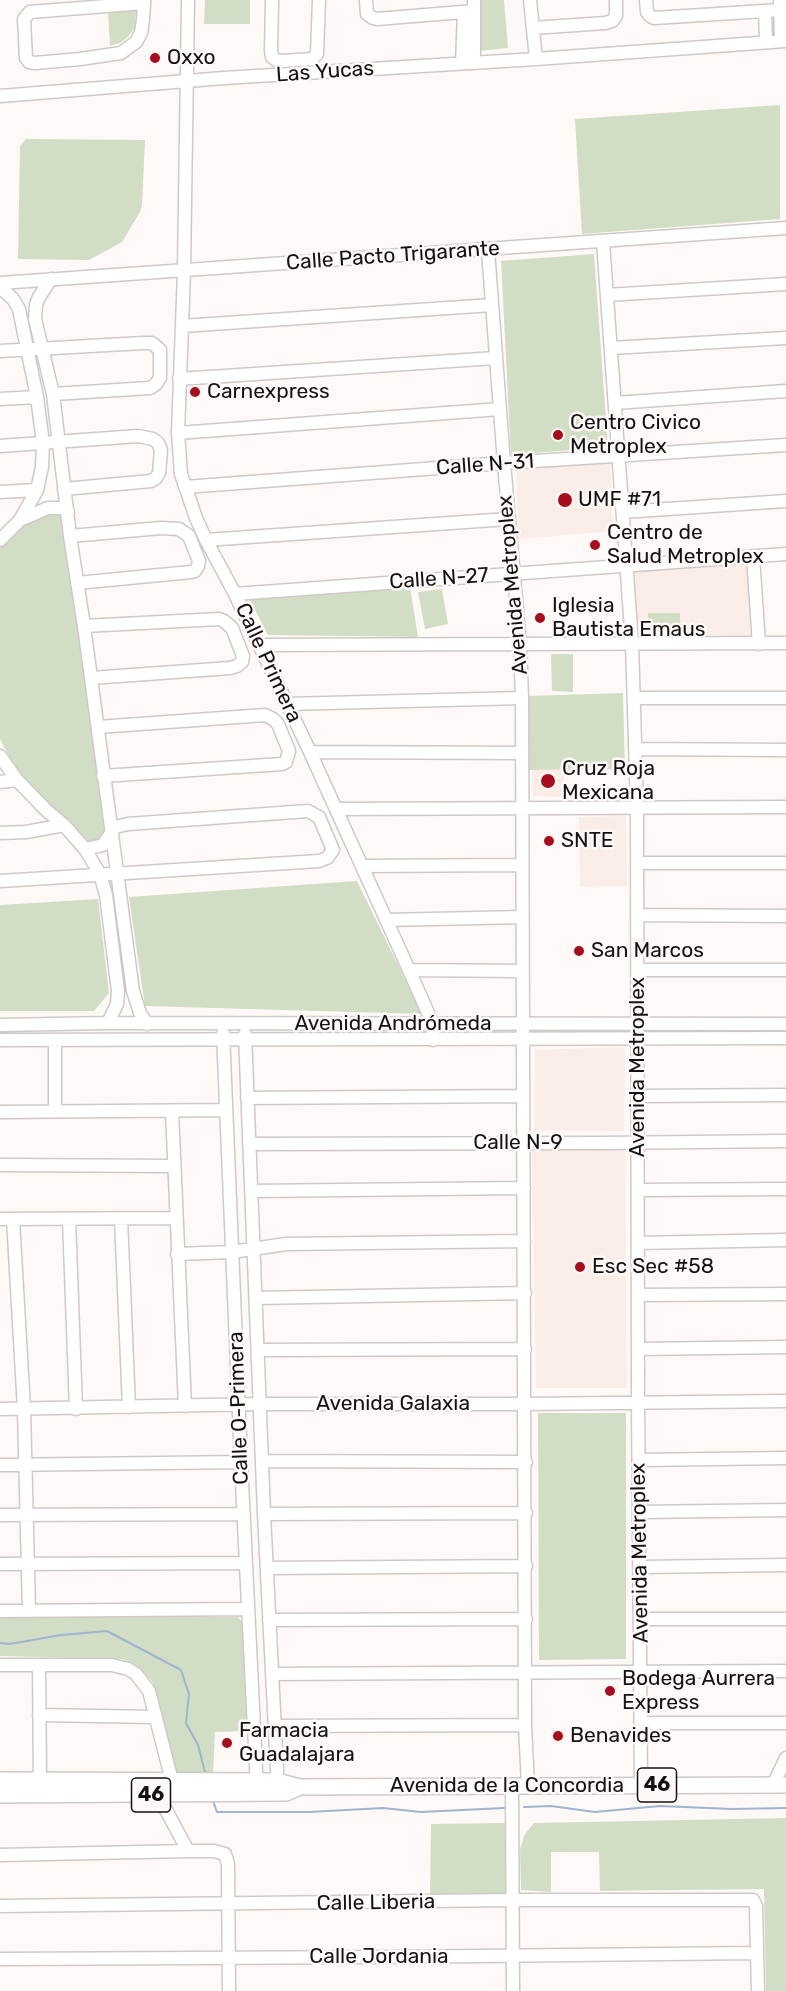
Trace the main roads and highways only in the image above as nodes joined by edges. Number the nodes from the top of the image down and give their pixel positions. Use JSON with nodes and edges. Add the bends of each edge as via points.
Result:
{"nodes":[{"id":1,"x":0,"y":1780,"type":"edge"},
{"id":2,"x":779,"y":1785,"type":"edge"},
{"id":3,"x":257,"y":1787,"type":"junction"},
{"id":4,"x":0,"y":1796,"type":"edge"}],
"edges":[{"from":1,"to":3,"type":"main road","name":"Avenida de la Concordia","number":"46","via":[[172,1781]]},
{"from":2,"to":3,"type":"main road","name":"Avenida de la Concordia","number":"46","via":[[300,1787],[286,1793],[278,1787]]},
{"from":3,"to":4,"type":"main road","name":"Avenida de la Concordia","number":"46","via":[[158,1794]]}]}
